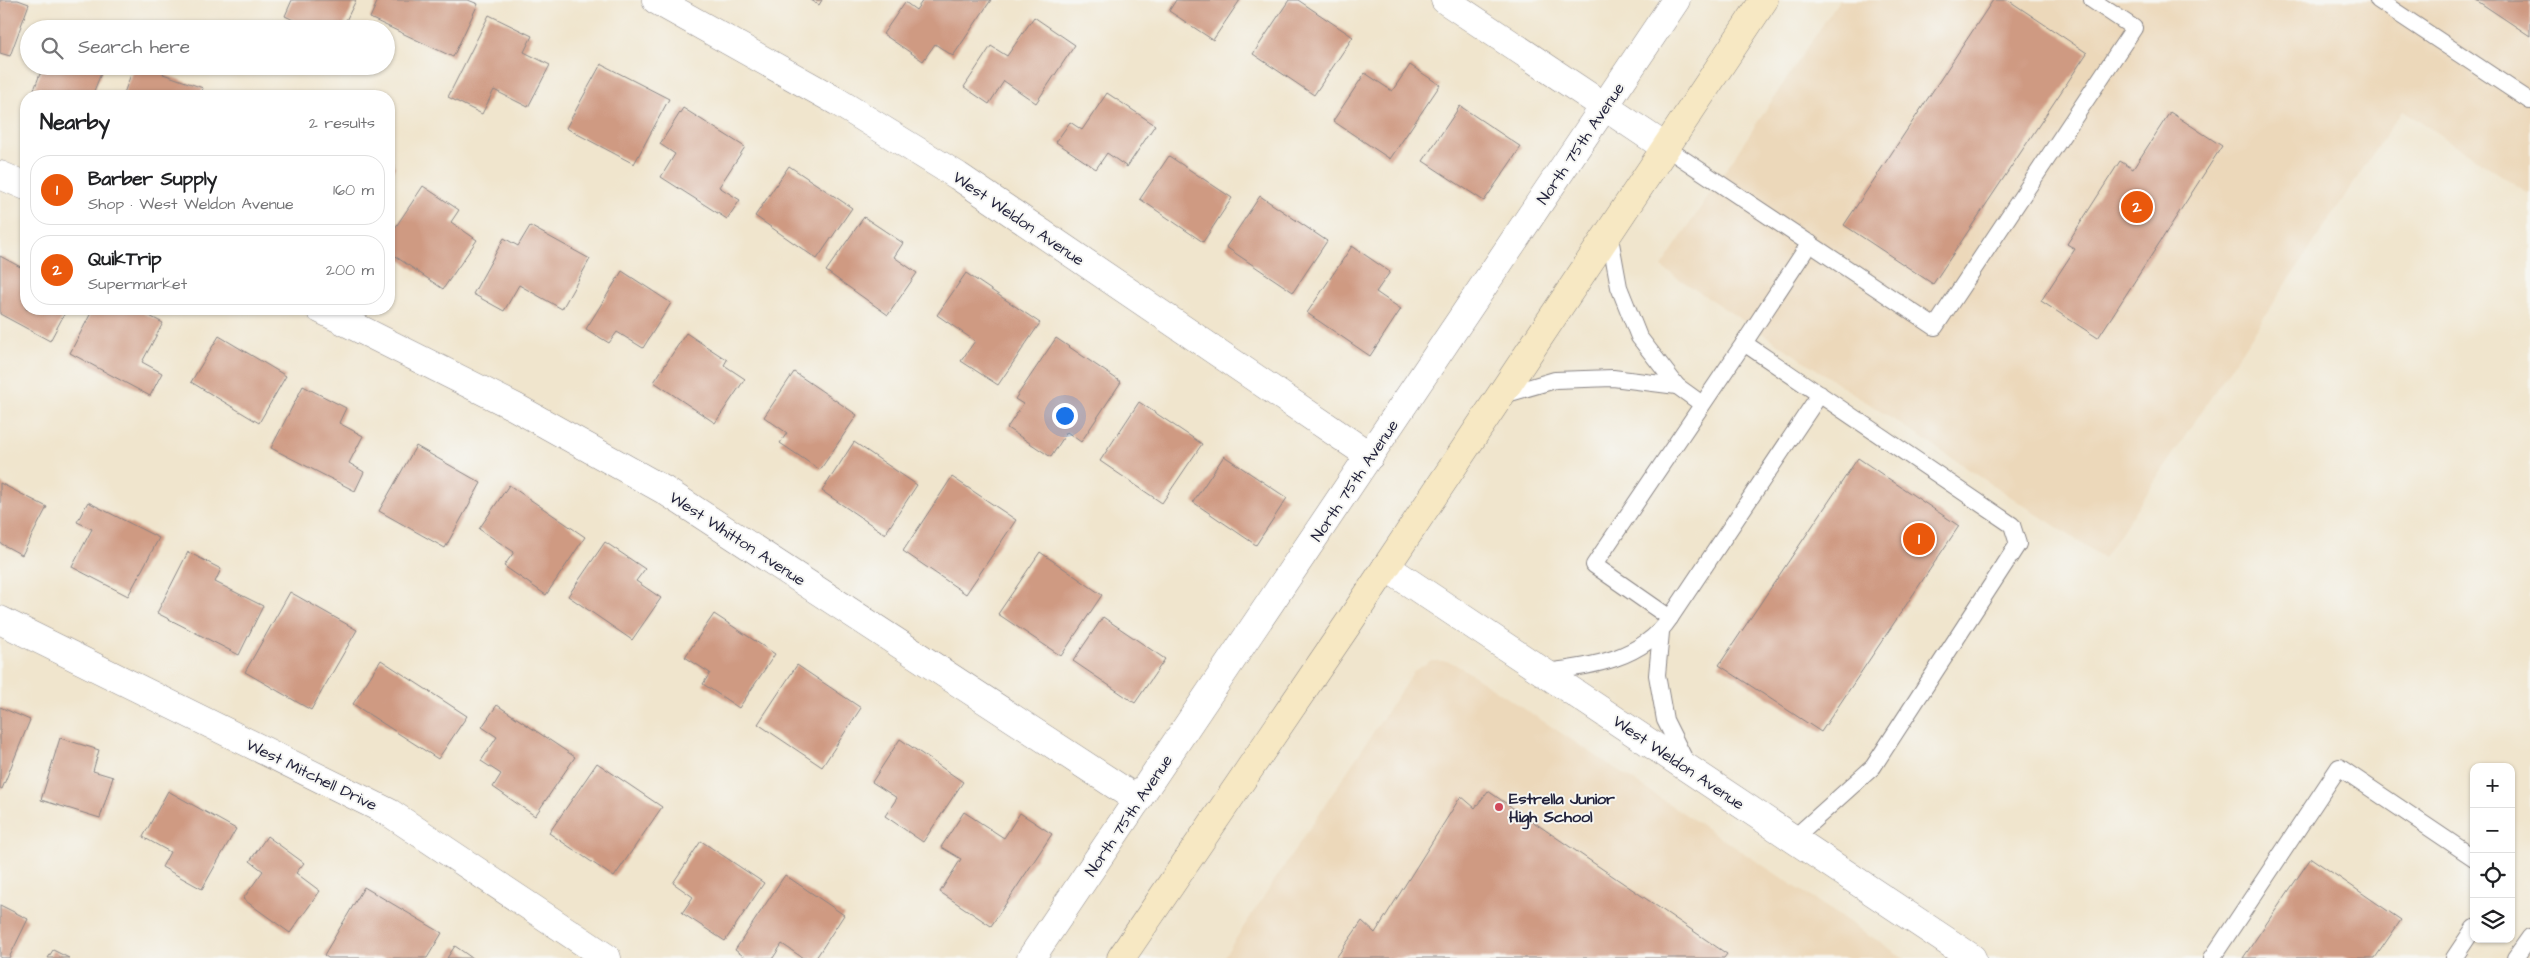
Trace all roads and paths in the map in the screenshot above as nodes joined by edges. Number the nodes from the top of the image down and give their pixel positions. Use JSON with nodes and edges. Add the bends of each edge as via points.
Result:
{"nodes":[{"id":1,"x":656,"y":0,"type":"edge"},
{"id":2,"x":1445,"y":0,"type":"edge"},
{"id":3,"x":1676,"y":0,"type":"edge"},
{"id":4,"x":1764,"y":0,"type":"edge"},
{"id":5,"x":2092,"y":0,"type":"edge"},
{"id":6,"x":2378,"y":0,"type":"edge"},
{"id":7,"x":2530,"y":101,"type":"edge"},
{"id":8,"x":1604,"y":107,"type":"junction"},
{"id":9,"x":1665,"y":147,"type":"junction"},
{"id":10,"x":0,"y":176,"type":"edge"},
{"id":11,"x":20,"y":184,"type":"edge"},
{"id":12,"x":1609,"y":232,"type":"junction"},
{"id":13,"x":1810,"y":243,"type":"junction"},
{"id":14,"x":332,"y":315,"type":"edge"},
{"id":15,"x":1744,"y":343,"type":"junction"},
{"id":16,"x":1677,"y":386,"type":"junction"},
{"id":17,"x":1820,"y":394,"type":"junction"},
{"id":18,"x":1500,"y":396,"type":"junction"},
{"id":19,"x":1702,"y":404,"type":"junction"},
{"id":20,"x":1370,"y":456,"type":"junction"},
{"id":21,"x":1386,"y":567,"type":"junction"},
{"id":22,"x":1670,"y":618,"type":"junction"},
{"id":23,"x":0,"y":620,"type":"edge"},
{"id":24,"x":1661,"y":632,"type":"junction"},
{"id":25,"x":1544,"y":672,"type":"junction"},
{"id":26,"x":1689,"y":768,"type":"junction"},
{"id":27,"x":1138,"y":800,"type":"junction"},
{"id":28,"x":1794,"y":838,"type":"junction"},
{"id":29,"x":2470,"y":855,"type":"edge"},
{"id":30,"x":2470,"y":934,"type":"edge"},
{"id":31,"x":2530,"y":936,"type":"edge"},
{"id":32,"x":607,"y":958,"type":"edge"},
{"id":33,"x":1031,"y":958,"type":"edge"},
{"id":34,"x":1120,"y":958,"type":"edge"},
{"id":35,"x":1972,"y":958,"type":"edge"},
{"id":36,"x":2212,"y":958,"type":"edge"},
{"id":37,"x":2454,"y":958,"type":"edge"},
{"id":38,"x":2516,"y":958,"type":"edge"}],
"edges":[{"from":1,"to":20,"type":"street","name":"West Weldon Avenue","via":[[838,102],[958,176]]},
{"from":2,"to":8,"type":"street"},
{"from":3,"to":8,"type":"street","name":"North 75th Avenue"},
{"from":4,"to":9,"type":"main road"},
{"from":5,"to":13,"type":"lane","via":[[2134,28],[1935,327]]},
{"from":6,"to":7,"type":"lane"},
{"from":8,"to":9,"type":"street"},
{"from":8,"to":20,"type":"street","name":"North 75th Avenue"},
{"from":9,"to":12,"type":"main road"},
{"from":9,"to":13,"type":"lane"},
{"from":10,"to":11,"type":"street"},
{"from":12,"to":16,"type":"lane","via":[[1619,286],[1640,337]]},
{"from":12,"to":18,"type":"main road"},
{"from":13,"to":15,"type":"lane"},
{"from":14,"to":27,"type":"street","name":"West Whitton Avenue","via":[[515,407],[664,490]]},
{"from":15,"to":17,"type":"lane"},
{"from":15,"to":19,"type":"lane"},
{"from":16,"to":18,"type":"lane","via":[[1613,378],[1555,380]]},
{"from":16,"to":19,"type":"lane"},
{"from":17,"to":22,"type":"lane"},
{"from":17,"to":28,"type":"lane","via":[[2012,525],[2018,544],[1873,767]]},
{"from":18,"to":21,"type":"main road"},
{"from":19,"to":22,"type":"lane","via":[[1594,565]]},
{"from":20,"to":27,"type":"street","name":"North 75th Avenue"},
{"from":21,"to":25,"type":"street","name":"West Weldon Avenue"},
{"from":21,"to":34,"type":"main road"},
{"from":22,"to":24,"type":"lane"},
{"from":23,"to":32,"type":"street","name":"West Mitchell Drive","via":[[390,813]]},
{"from":24,"to":25,"type":"lane","via":[[1621,656],[1588,667]]},
{"from":24,"to":26,"type":"lane","via":[[1657,675],[1665,720]]},
{"from":25,"to":26,"type":"street","name":"West Weldon Avenue"},
{"from":26,"to":28,"type":"street","name":"West Weldon Avenue"},
{"from":27,"to":33,"type":"street","name":"North 75th Avenue"},
{"from":28,"to":35,"type":"street","name":"West Weldon Avenue"},
{"from":29,"to":36,"type":"lane","via":[[2339,767]]},
{"from":30,"to":37,"type":"lane"},
{"from":31,"to":38,"type":"lane"}]}
